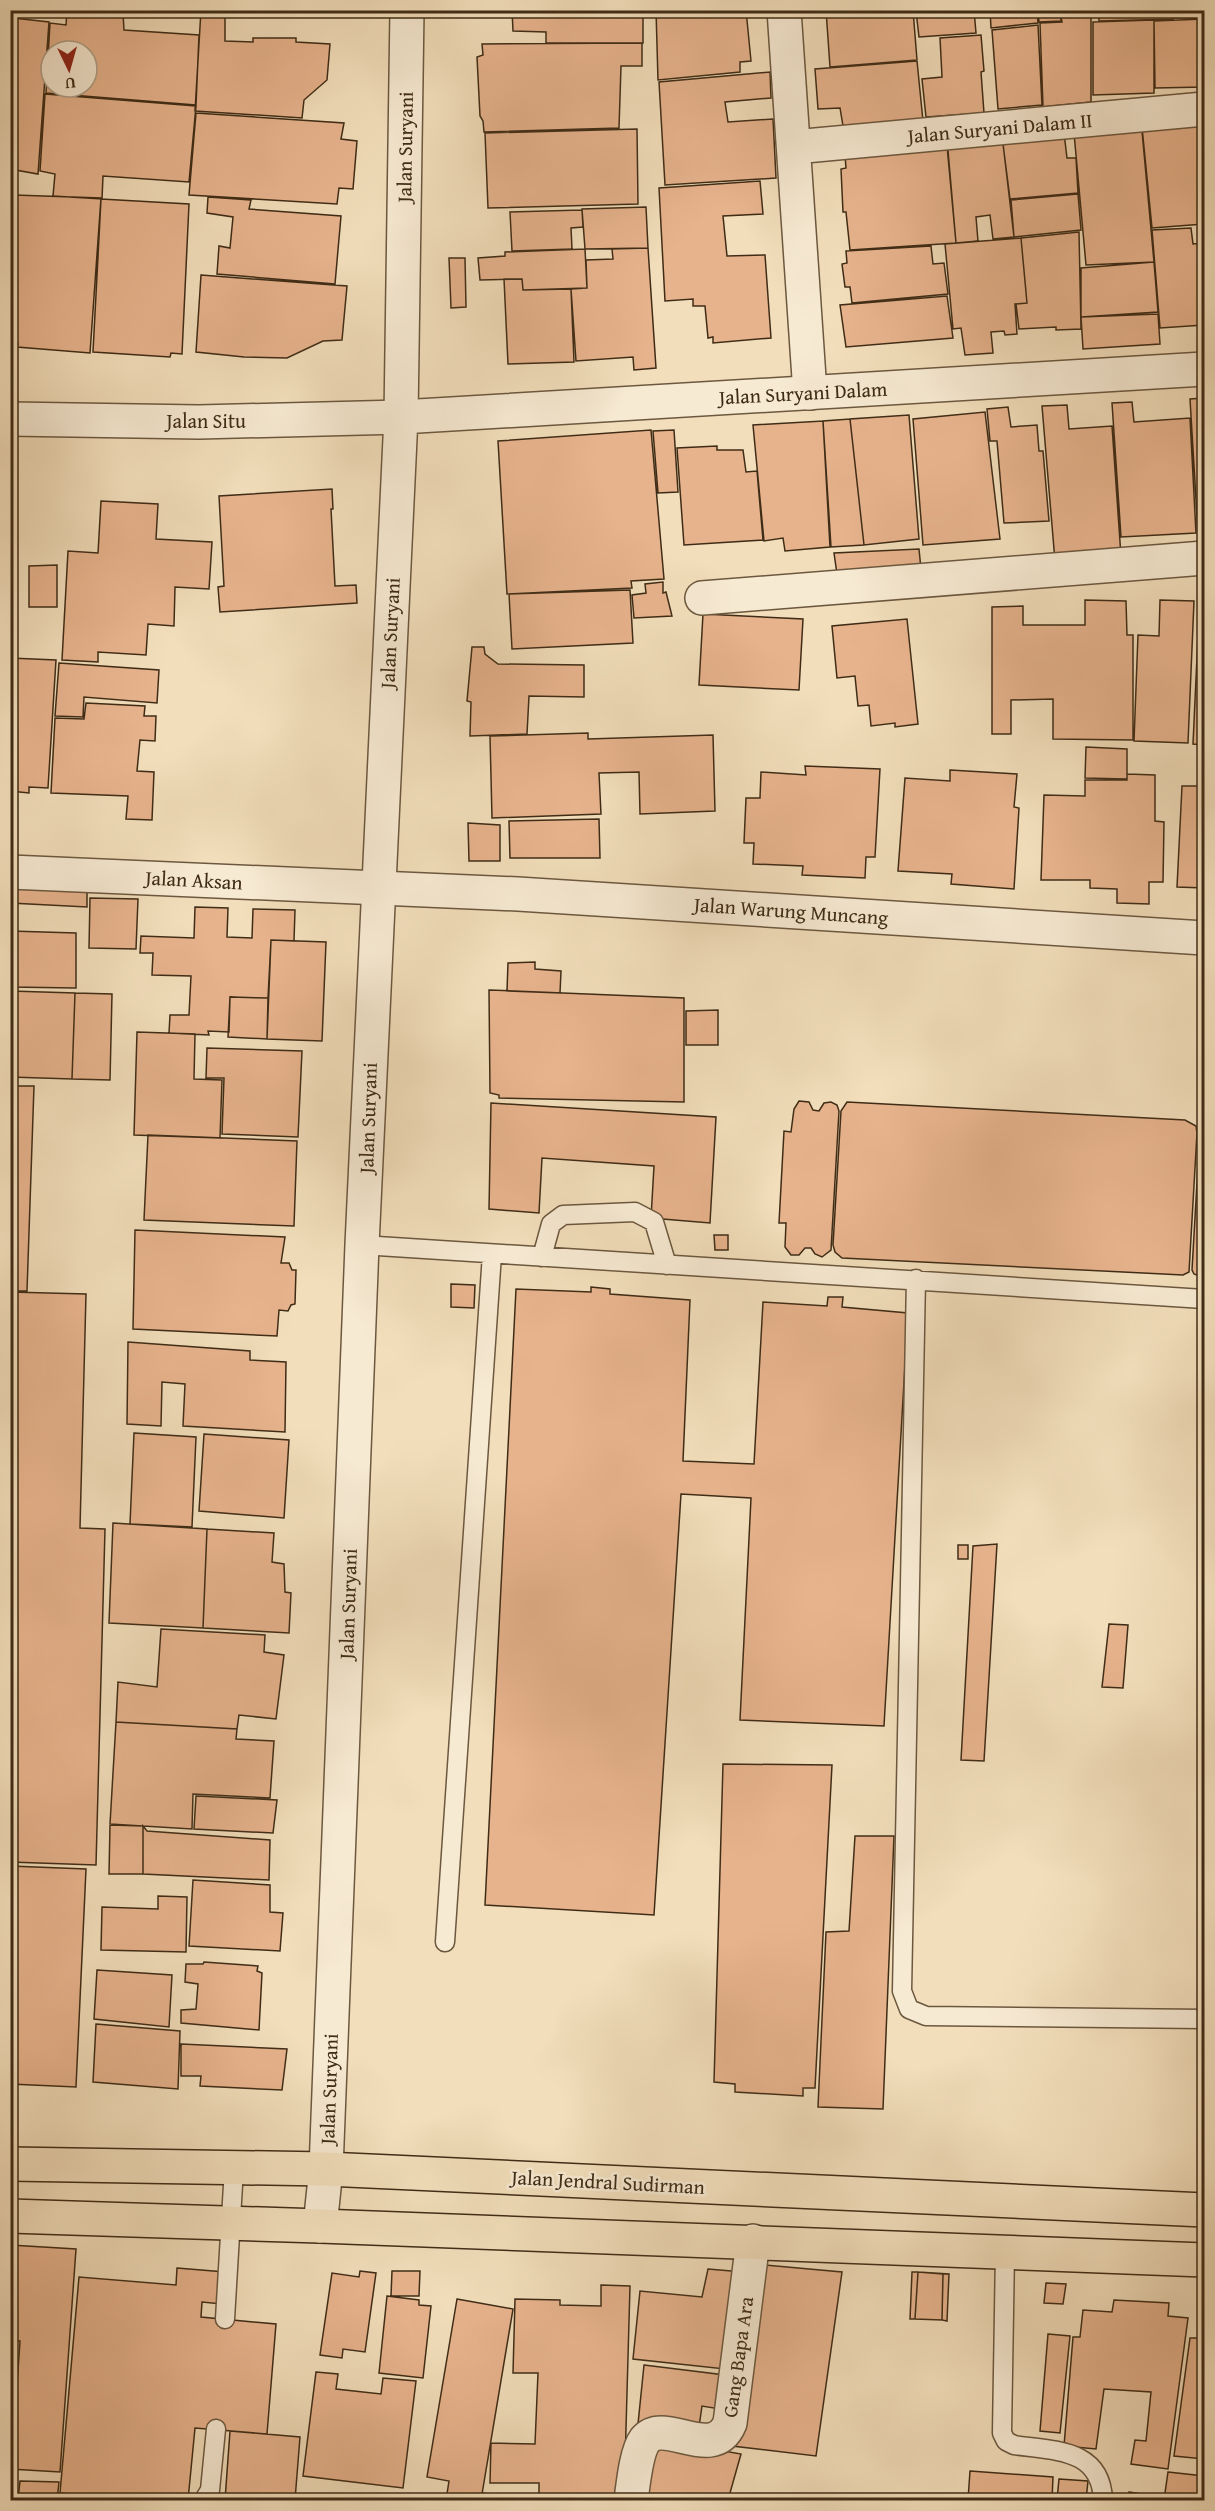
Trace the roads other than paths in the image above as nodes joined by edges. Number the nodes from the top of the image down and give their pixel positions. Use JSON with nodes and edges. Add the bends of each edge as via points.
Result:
{"nodes":[{"id":1,"x":407,"y":10,"type":"edge"},
{"id":2,"x":784,"y":10,"type":"edge"},
{"id":3,"x":1204,"y":109,"type":"edge"},
{"id":4,"x":795,"y":147,"type":"junction"},
{"id":5,"x":1204,"y":369,"type":"edge"},
{"id":6,"x":810,"y":393,"type":"junction"},
{"id":7,"x":401,"y":417,"type":"junction"},
{"id":8,"x":10,"y":420,"type":"edge"},
{"id":9,"x":1204,"y":558,"type":"edge"},
{"id":10,"x":702,"y":598,"type":"dead end"},
{"id":11,"x":10,"y":872,"type":"edge"},
{"id":12,"x":378,"y":889,"type":"junction"},
{"id":13,"x":1204,"y":938,"type":"edge"},
{"id":14,"x":362,"y":1245,"type":"junction"},
{"id":15,"x":492,"y":1254,"type":"junction"},
{"id":16,"x":542,"y":1257,"type":"junction"},
{"id":17,"x":667,"y":1265,"type":"junction"},
{"id":18,"x":916,"y":1278,"type":"junction"},
{"id":19,"x":1204,"y":1299,"type":"edge"},
{"id":20,"x":445,"y":1942,"type":"dead end"},
{"id":21,"x":1204,"y":2019,"type":"edge"},
{"id":22,"x":10,"y":2164,"type":"edge"},
{"id":23,"x":234,"y":2168,"type":"junction"},
{"id":24,"x":326,"y":2169,"type":"junction"},
{"id":25,"x":1204,"y":2210,"type":"edge"},
{"id":26,"x":10,"y":2216,"type":"edge"},
{"id":27,"x":230,"y":2223,"type":"junction"},
{"id":28,"x":320,"y":2226,"type":"junction"},
{"id":29,"x":753,"y":2241,"type":"junction"},
{"id":30,"x":1005,"y":2251,"type":"junction"},
{"id":31,"x":1204,"y":2260,"type":"edge"},
{"id":32,"x":225,"y":2319,"type":"dead end"},
{"id":33,"x":216,"y":2429,"type":"dead end"},
{"id":34,"x":204,"y":2500,"type":"edge"},
{"id":35,"x":631,"y":2500,"type":"edge"},
{"id":36,"x":1103,"y":2500,"type":"edge"}],
"edges":[{"from":1,"to":7,"type":"street","name":"Jalan Suryani"},
{"from":2,"to":4,"type":"street"},
{"from":3,"to":4,"type":"street","name":"Jalan Suryani Dalam II"},
{"from":4,"to":6,"type":"street"},
{"from":5,"to":6,"type":"street","name":"Jalan Suryani Dalam"},
{"from":6,"to":7,"type":"street","name":"Jalan Suryani Dalam"},
{"from":7,"to":8,"type":"street","name":"Jalan Situ","via":[[199,422]]},
{"from":7,"to":12,"type":"street","name":"Jalan Suryani"},
{"from":9,"to":10,"type":"street"},
{"from":11,"to":12,"type":"street","name":"Jalan Aksan"},
{"from":12,"to":13,"type":"street","name":"Jalan Warung Muncang","via":[[518,894]]},
{"from":12,"to":14,"type":"street","name":"Jalan Suryani"},
{"from":14,"to":15,"type":"lane"},
{"from":14,"to":24,"type":"street","name":"Jalan Suryani"},
{"from":15,"to":16,"type":"lane"},
{"from":15,"to":20,"type":"lane"},
{"from":16,"to":17,"type":"lane"},
{"from":16,"to":17,"type":"lane","via":[[551,1224],[563,1215],[635,1212],[654,1222]]},
{"from":17,"to":18,"type":"lane"},
{"from":18,"to":19,"type":"lane"},
{"from":18,"to":21,"type":"lane","via":[[902,1991],[909,2009],[926,2016]]},
{"from":22,"to":23,"type":"main road","name":"Jalan Jendral Sudirman"},
{"from":23,"to":24,"type":"main road","name":"Jalan Jendral Sudirman"},
{"from":23,"to":27,"type":"lane"},
{"from":24,"to":25,"type":"main road","name":"Jalan Jendral Sudirman"},
{"from":24,"to":28,"type":"street","name":"Jalan Suryani"},
{"from":26,"to":27,"type":"main road"},
{"from":27,"to":28,"type":"main road"},
{"from":27,"to":32,"type":"lane"},
{"from":28,"to":29,"type":"main road"},
{"from":29,"to":30,"type":"main road"},
{"from":29,"to":35,"type":"street","name":"Gang Bapa Ara","via":[[727,2431],[710,2441],[664,2434],[654,2434],[645,2440]]},
{"from":30,"to":31,"type":"main road"},
{"from":30,"to":36,"type":"lane","via":[[1002,2433],[1014,2445],[1072,2453],[1083,2460],[1102,2484]]},
{"from":33,"to":34,"type":"lane","via":[[210,2490]]}]}
